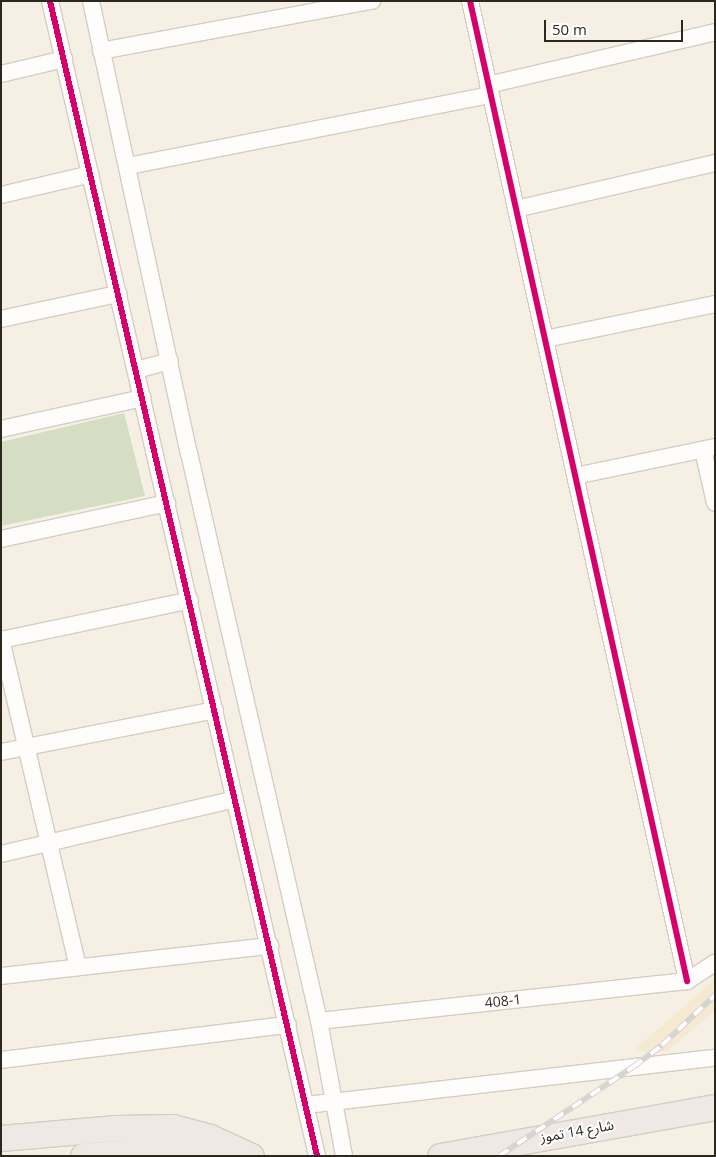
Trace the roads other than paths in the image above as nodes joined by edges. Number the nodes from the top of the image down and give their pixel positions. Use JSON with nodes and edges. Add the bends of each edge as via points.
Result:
{"nodes":[{"id":1,"x":50,"y":1,"type":"edge"},
{"id":2,"x":91,"y":1,"type":"edge"},
{"id":3,"x":372,"y":1,"type":"edge"},
{"id":4,"x":470,"y":1,"type":"edge"},
{"id":5,"x":715,"y":32,"type":"edge"},
{"id":6,"x":101,"y":51,"type":"junction"},
{"id":7,"x":64,"y":59,"type":"junction"},
{"id":8,"x":1,"y":74,"type":"edge"},
{"id":9,"x":489,"y":90,"type":"junction"},
{"id":10,"x":715,"y":163,"type":"edge"},
{"id":11,"x":128,"y":166,"type":"junction"},
{"id":12,"x":91,"y":174,"type":"junction"},
{"id":13,"x":1,"y":195,"type":"edge"},
{"id":14,"x":516,"y":209,"type":"junction"},
{"id":15,"x":118,"y":294,"type":"junction"},
{"id":16,"x":715,"y":304,"type":"edge"},
{"id":17,"x":1,"y":318,"type":"edge"},
{"id":18,"x":545,"y":338,"type":"junction"},
{"id":19,"x":170,"y":361,"type":"junction"},
{"id":20,"x":136,"y":370,"type":"junction"},
{"id":21,"x":143,"y":398,"type":"junction"},
{"id":22,"x":1,"y":429,"type":"edge"},
{"id":23,"x":709,"y":449,"type":"edge"},
{"id":24,"x":575,"y":476,"type":"junction"},
{"id":25,"x":715,"y":503,"type":"edge"},
{"id":26,"x":167,"y":504,"type":"junction"},
{"id":27,"x":1,"y":539,"type":"edge"},
{"id":28,"x":190,"y":600,"type":"junction"},
{"id":29,"x":1,"y":640,"type":"edge"},
{"id":30,"x":215,"y":710,"type":"junction"},
{"id":31,"x":26,"y":747,"type":"junction"},
{"id":32,"x":1,"y":752,"type":"edge"},
{"id":33,"x":235,"y":799,"type":"junction"},
{"id":34,"x":49,"y":844,"type":"junction"},
{"id":35,"x":1,"y":854,"type":"edge"},
{"id":36,"x":270,"y":946,"type":"junction"},
{"id":37,"x":715,"y":963,"type":"edge"},
{"id":38,"x":78,"y":967,"type":"junction"},
{"id":39,"x":1,"y":976,"type":"edge"},
{"id":40,"x":687,"y":981,"type":"junction"},
{"id":41,"x":319,"y":1021,"type":"junction"},
{"id":42,"x":288,"y":1025,"type":"junction"},
{"id":43,"x":715,"y":1058,"type":"edge"},
{"id":44,"x":1,"y":1060,"type":"edge"},
{"id":45,"x":334,"y":1102,"type":"junction"},
{"id":46,"x":306,"y":1105,"type":"junction"},
{"id":47,"x":715,"y":1107,"type":"edge"},
{"id":48,"x":1,"y":1138,"type":"edge"},
{"id":49,"x":226,"y":1144,"type":"junction"},
{"id":50,"x":83,"y":1156,"type":"edge"},
{"id":51,"x":252,"y":1156,"type":"edge"},
{"id":52,"x":317,"y":1156,"type":"edge"},
{"id":53,"x":344,"y":1156,"type":"edge"},
{"id":54,"x":440,"y":1156,"type":"edge"}],
"edges":[{"from":1,"to":7,"type":"street"},
{"from":2,"to":6,"type":"street"},
{"from":3,"to":6,"type":"street"},
{"from":4,"to":9,"type":"street"},
{"from":5,"to":9,"type":"street"},
{"from":6,"to":11,"type":"street"},
{"from":7,"to":8,"type":"street"},
{"from":7,"to":12,"type":"street"},
{"from":9,"to":11,"type":"street"},
{"from":9,"to":14,"type":"street"},
{"from":10,"to":14,"type":"street"},
{"from":11,"to":19,"type":"street"},
{"from":12,"to":13,"type":"street"},
{"from":12,"to":15,"type":"street"},
{"from":14,"to":18,"type":"street"},
{"from":15,"to":17,"type":"street"},
{"from":15,"to":20,"type":"street"},
{"from":16,"to":18,"type":"street"},
{"from":18,"to":24,"type":"street"},
{"from":19,"to":20,"type":"street"},
{"from":19,"to":41,"type":"street","via":[[188,453]]},
{"from":20,"to":21,"type":"street"},
{"from":21,"to":22,"type":"street"},
{"from":21,"to":26,"type":"street"},
{"from":23,"to":24,"type":"street"},
{"from":23,"to":25,"type":"street"},
{"from":24,"to":40,"type":"street"},
{"from":26,"to":27,"type":"street"},
{"from":26,"to":28,"type":"street"},
{"from":28,"to":29,"type":"street"},
{"from":28,"to":30,"type":"street"},
{"from":29,"to":31,"type":"street"},
{"from":30,"to":31,"type":"street"},
{"from":30,"to":33,"type":"street"},
{"from":31,"to":32,"type":"street"},
{"from":31,"to":34,"type":"street"},
{"from":33,"to":34,"type":"street"},
{"from":33,"to":36,"type":"street"},
{"from":34,"to":35,"type":"street"},
{"from":34,"to":38,"type":"street"},
{"from":36,"to":38,"type":"street"},
{"from":36,"to":42,"type":"street"},
{"from":37,"to":40,"type":"street"},
{"from":38,"to":39,"type":"street"},
{"from":40,"to":41,"type":"street","name":"408-1"},
{"from":41,"to":45,"type":"street"},
{"from":42,"to":44,"type":"street"},
{"from":42,"to":46,"type":"street"},
{"from":43,"to":45,"type":"street"},
{"from":45,"to":46,"type":"street"},
{"from":45,"to":53,"type":"street"},
{"from":46,"to":52,"type":"street"},
{"from":47,"to":54,"type":"main road","name":"شارع 14 تموز"},
{"from":48,"to":49,"type":"main road","via":[[148,1126],[173,1127]]},
{"from":49,"to":50,"type":"main road"},
{"from":49,"to":51,"type":"main road"}]}
